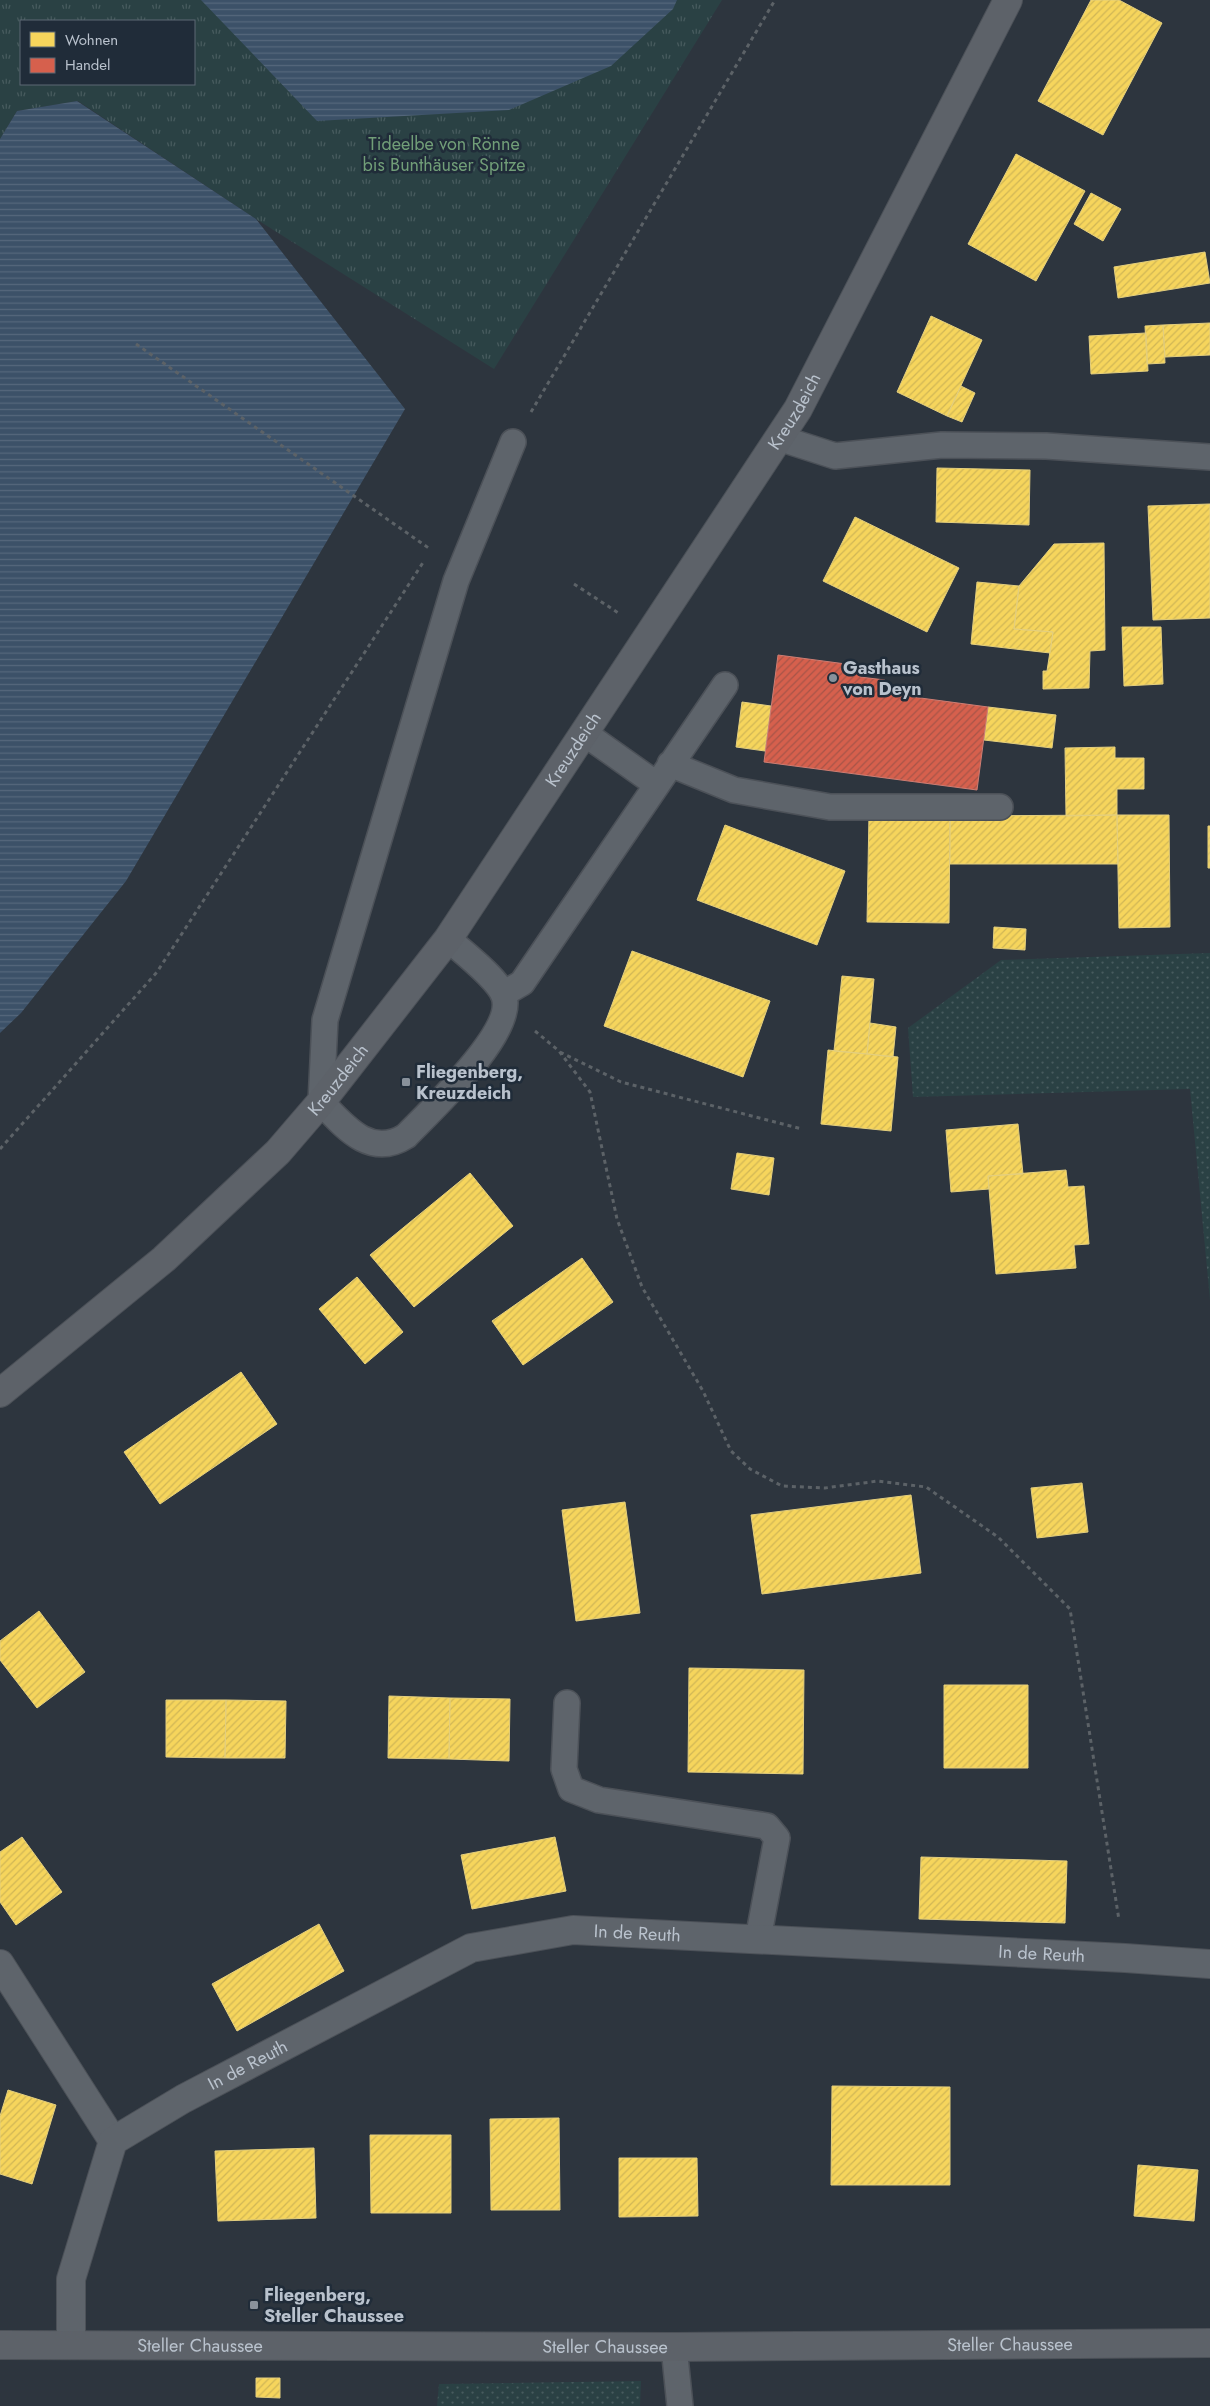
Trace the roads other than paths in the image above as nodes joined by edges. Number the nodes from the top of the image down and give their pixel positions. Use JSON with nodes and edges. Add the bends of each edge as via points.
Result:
{"nodes":[{"id":1,"x":1008,"y":0,"type":"edge"},
{"id":2,"x":779,"y":438,"type":"junction"},
{"id":3,"x":514,"y":442,"type":"road end"},
{"id":4,"x":1210,"y":457,"type":"edge"},
{"id":5,"x":725,"y":685,"type":"dead end"},
{"id":6,"x":584,"y":733,"type":"junction"},
{"id":7,"x":663,"y":774,"type":"junction"},
{"id":8,"x":1000,"y":807,"type":"dead end"},
{"id":9,"x":448,"y":939,"type":"junction"},
{"id":10,"x":505,"y":1000,"type":"junction"},
{"id":11,"x":321,"y":1102,"type":"junction"},
{"id":12,"x":0,"y":1393,"type":"edge"},
{"id":13,"x":567,"y":1703,"type":"dead end"},
{"id":14,"x":758,"y":1939,"type":"junction"},
{"id":15,"x":0,"y":1964,"type":"edge"},
{"id":16,"x":1210,"y":1964,"type":"edge"},
{"id":17,"x":113,"y":2140,"type":"junction"},
{"id":18,"x":1210,"y":2343,"type":"edge"},
{"id":19,"x":0,"y":2345,"type":"edge"},
{"id":20,"x":71,"y":2345,"type":"junction"},
{"id":21,"x":674,"y":2347,"type":"junction"},
{"id":22,"x":680,"y":2406,"type":"edge"}],
"edges":[{"from":1,"to":2,"type":"street","name":"Kreuzdeich","via":[[798,409]]},
{"from":2,"to":4,"type":"lane","via":[[835,456],[951,445],[1046,446]]},
{"from":2,"to":6,"type":"street","name":"Kreuzdeich"},
{"from":3,"to":11,"type":"lane","via":[[456,581],[326,1020]]},
{"from":5,"to":7,"type":"lane"},
{"from":6,"to":7,"type":"lane"},
{"from":6,"to":9,"type":"street","name":"Kreuzdeich"},
{"from":7,"to":8,"type":"lane","via":[[830,807]]},
{"from":7,"to":10,"type":"lane","via":[[522,983]]},
{"from":9,"to":10,"type":"lane","via":[[480,967]]},
{"from":9,"to":11,"type":"street","name":"Kreuzdeich"},
{"from":10,"to":11,"type":"lane","via":[[498,1030],[460,1080],[397,1142],[380,1144],[353,1135]]},
{"from":11,"to":12,"type":"street","name":"Kreuzdeich","via":[[278,1152],[164,1259]]},
{"from":13,"to":14,"type":"lane","via":[[564,1769],[571,1789],[599,1800],[767,1826],[777,1838]]},
{"from":14,"to":16,"type":"street","name":"In de Reuth"},
{"from":14,"to":17,"type":"street","name":"In de Reuth","via":[[572,1930],[471,1948],[183,2098]]},
{"from":15,"to":17,"type":"street"},
{"from":17,"to":20,"type":"street","via":[[71,2279]]},
{"from":18,"to":21,"type":"street","name":"Steller Chaussee"},
{"from":19,"to":20,"type":"street","name":"Steller Chaussee"},
{"from":20,"to":21,"type":"street","name":"Steller Chaussee"},
{"from":21,"to":22,"type":"lane"}]}
